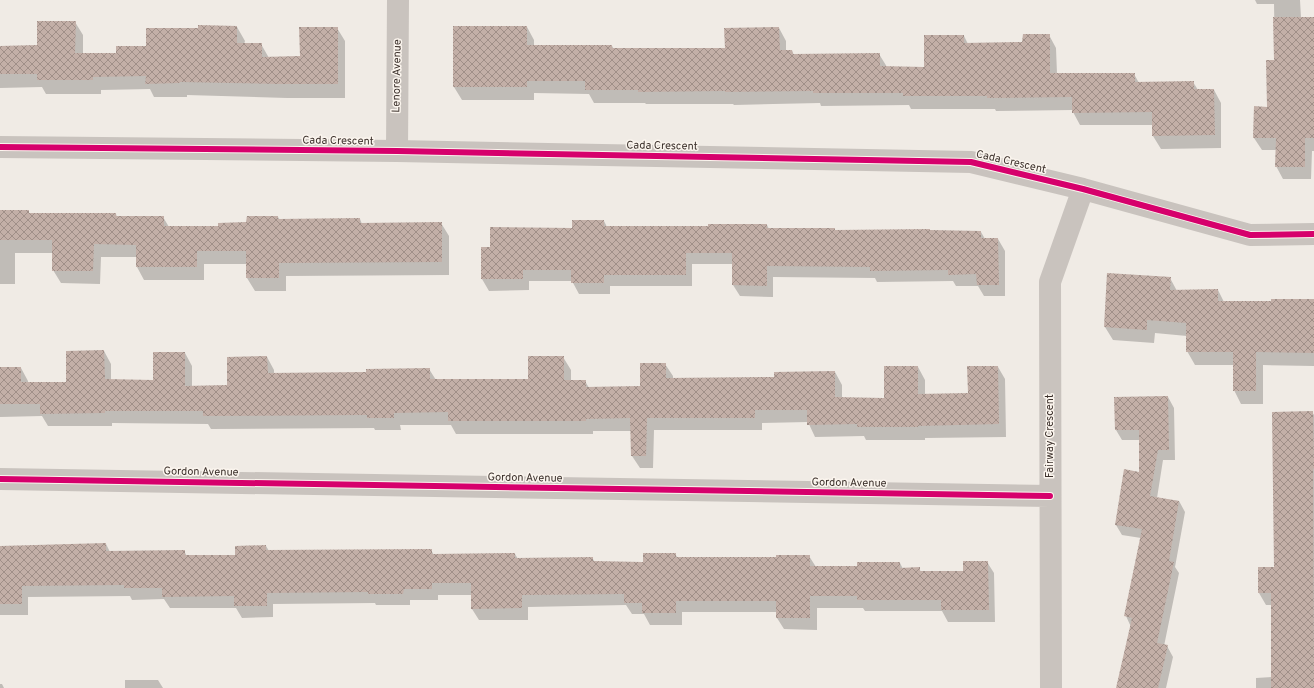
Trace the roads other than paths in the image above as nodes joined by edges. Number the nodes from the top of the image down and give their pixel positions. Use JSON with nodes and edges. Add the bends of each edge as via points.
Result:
{"nodes":[{"id":1,"x":398,"y":0,"type":"edge"},
{"id":2,"x":0,"y":148,"type":"edge"},
{"id":3,"x":397,"y":151,"type":"junction"},
{"id":4,"x":1083,"y":189,"type":"junction"},
{"id":5,"x":1314,"y":234,"type":"edge"},
{"id":6,"x":0,"y":479,"type":"edge"},
{"id":7,"x":1050,"y":496,"type":"junction"},
{"id":8,"x":1051,"y":688,"type":"edge"}],
"edges":[{"from":1,"to":3,"type":"street","name":"Lenore Avenue"},
{"from":2,"to":3,"type":"street","name":"Cada Crescent"},
{"from":3,"to":4,"type":"street","name":"Cada Crescent","via":[[971,162]]},
{"from":4,"to":5,"type":"street","name":"Cada Crescent","via":[[1250,235]]},
{"from":4,"to":7,"type":"street","name":"Fairway Crescent","via":[[1050,282]]},
{"from":6,"to":7,"type":"street","name":"Gordon Avenue"},
{"from":7,"to":8,"type":"street","name":"Fairway Crescent"}]}
